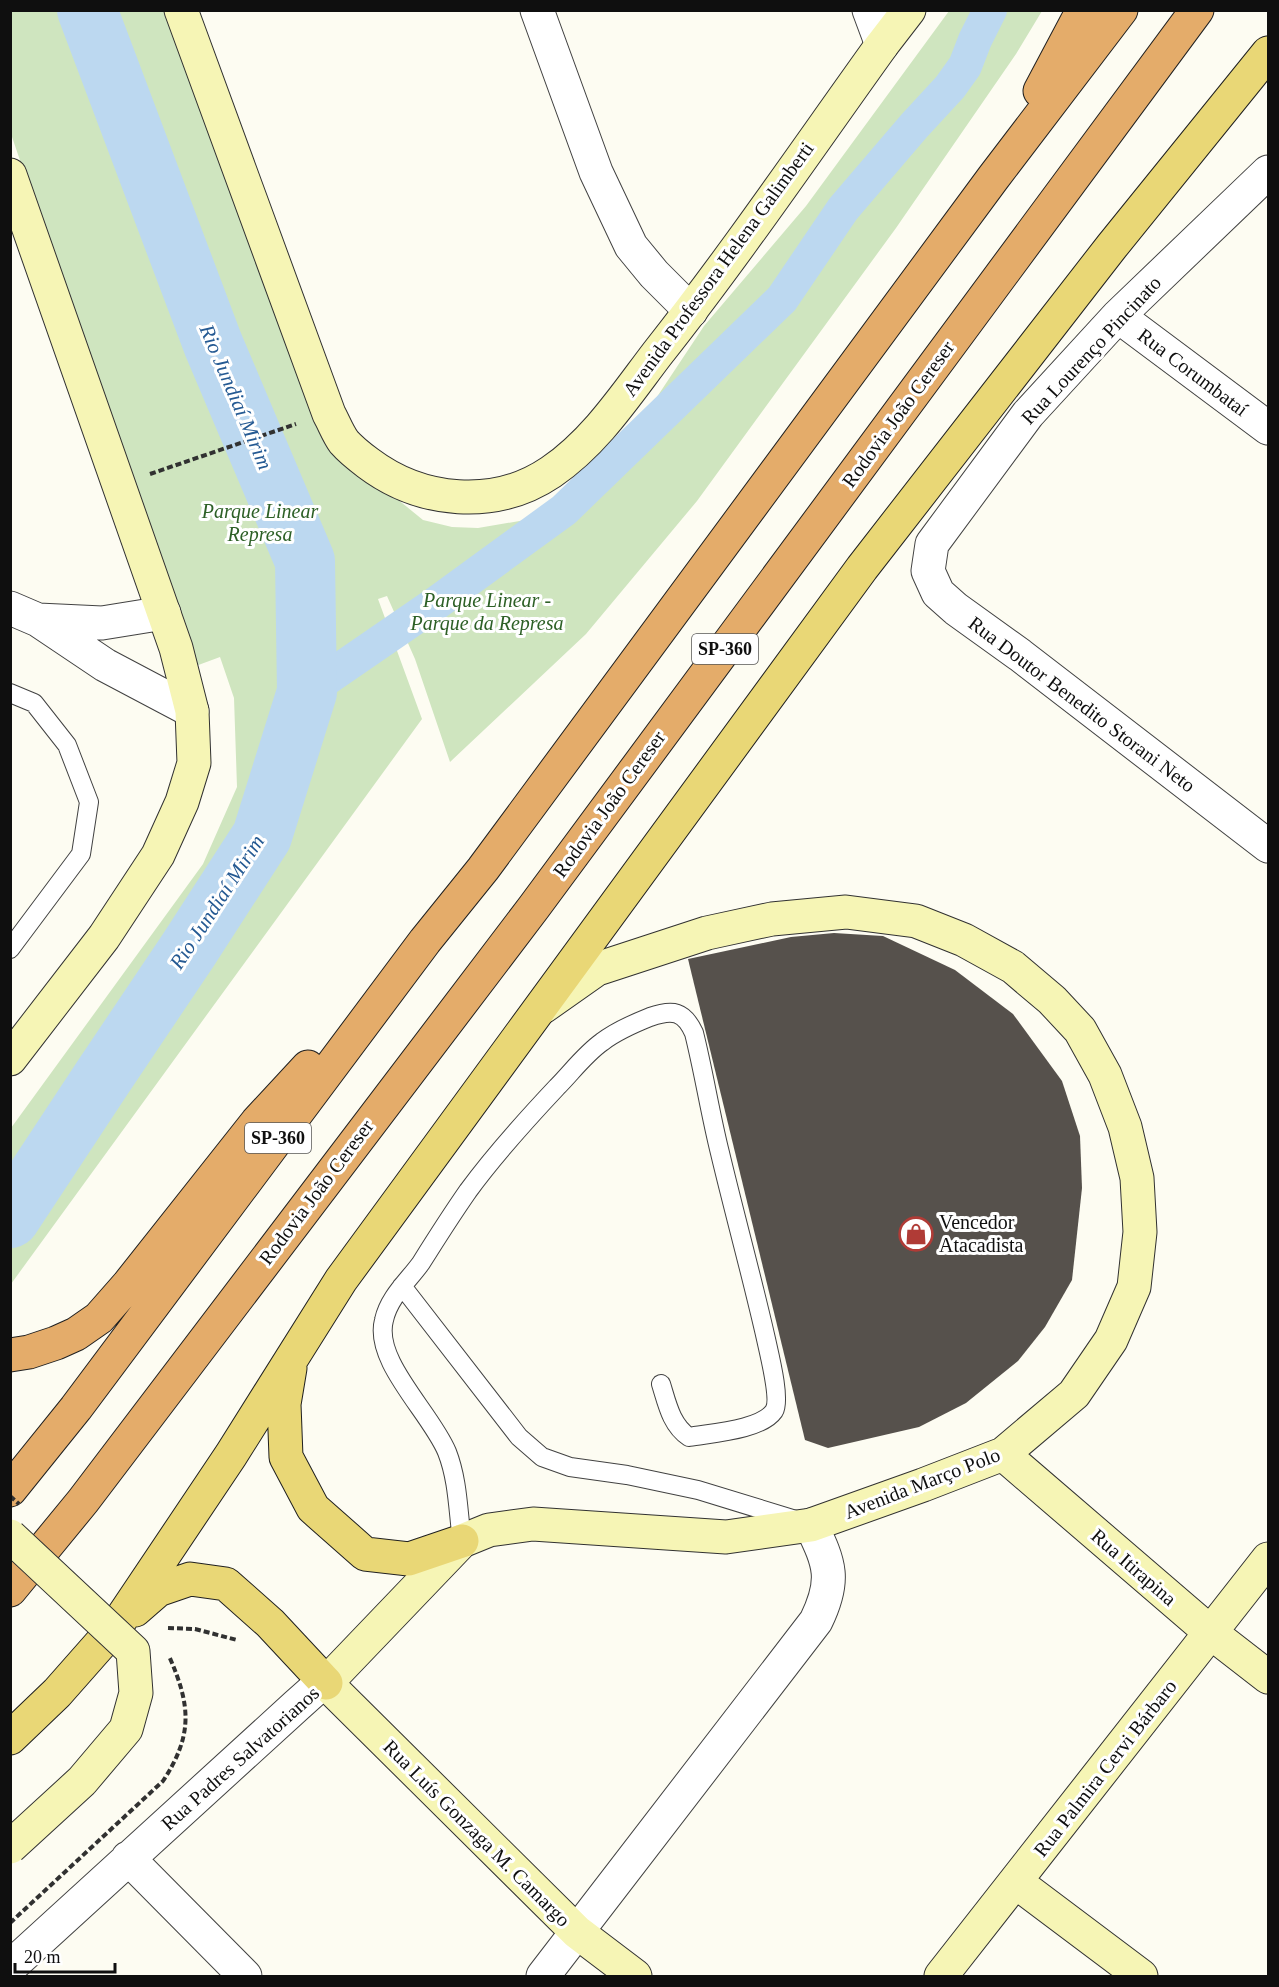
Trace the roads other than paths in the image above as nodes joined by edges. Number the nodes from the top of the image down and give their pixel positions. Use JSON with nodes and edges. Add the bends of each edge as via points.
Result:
{"nodes":[{"id":1,"x":181,"y":10,"type":"edge"},
{"id":2,"x":537,"y":10,"type":"edge"},
{"id":3,"x":869,"y":10,"type":"edge"},
{"id":4,"x":909,"y":10,"type":"edge"},
{"id":5,"x":1083,"y":10,"type":"edge"},
{"id":6,"x":1121,"y":10,"type":"edge"},
{"id":7,"x":1197,"y":10,"type":"edge"},
{"id":8,"x":882,"y":45,"type":"junction"},
{"id":9,"x":1269,"y":53,"type":"edge"},
{"id":10,"x":1269,"y":89,"type":"edge"},
{"id":11,"x":1215,"y":119,"type":"junction"},
{"id":12,"x":1269,"y":172,"type":"edge"},
{"id":13,"x":10,"y":175,"type":"edge"},
{"id":14,"x":993,"y":178,"type":"junction"},
{"id":15,"x":692,"y":310,"type":"junction"},
{"id":16,"x":1118,"y":316,"type":"junction"},
{"id":17,"x":1269,"y":429,"type":"edge"},
{"id":18,"x":932,"y":544,"type":"joint"},
{"id":19,"x":164,"y":613,"type":"junction"},
{"id":20,"x":24,"y":614,"type":"edge"},
{"id":21,"x":10,"y":693,"type":"edge"},
{"id":22,"x":192,"y":711,"type":"junction"},
{"id":23,"x":1269,"y":846,"type":"edge"},
{"id":24,"x":425,"y":941,"type":"junction"},
{"id":25,"x":10,"y":949,"type":"edge"},
{"id":26,"x":537,"y":1011,"type":"junction"},
{"id":27,"x":10,"y":1059,"type":"edge"},
{"id":28,"x":402,"y":1286,"type":"junction"},
{"id":29,"x":10,"y":1355,"type":"edge"},
{"id":30,"x":293,"y":1357,"type":"junction"},
{"id":31,"x":660,"y":1384,"type":"dead end"},
{"id":32,"x":1003,"y":1454,"type":"junction"},
{"id":33,"x":10,"y":1490,"type":"edge"},
{"id":34,"x":811,"y":1525,"type":"junction"},
{"id":35,"x":10,"y":1536,"type":"edge"},
{"id":36,"x":462,"y":1541,"type":"junction"},
{"id":37,"x":1269,"y":1559,"type":"edge"},
{"id":38,"x":12,"y":1589,"type":"edge"},
{"id":39,"x":1210,"y":1632,"type":"junction"},
{"id":40,"x":125,"y":1638,"type":"junction"},
{"id":41,"x":1269,"y":1677,"type":"edge"},
{"id":42,"x":326,"y":1683,"type":"junction"},
{"id":43,"x":10,"y":1738,"type":"edge"},
{"id":44,"x":10,"y":1847,"type":"edge"},
{"id":45,"x":128,"y":1858,"type":"junction"},
{"id":46,"x":1016,"y":1882,"type":"junction"},
{"id":47,"x":577,"y":1932,"type":"junction"},
{"id":48,"x":10,"y":1967,"type":"edge"},
{"id":49,"x":245,"y":1977,"type":"edge"},
{"id":50,"x":543,"y":1977,"type":"edge"},
{"id":51,"x":635,"y":1977,"type":"edge"},
{"id":52,"x":941,"y":1977,"type":"edge"},
{"id":53,"x":1141,"y":1977,"type":"edge"}],
"edges":[{"from":1,"to":15,"type":"street","name":"Avenida Professora Helena Galimberti","via":[[329,414],[344,442],[381,473],[420,491],[450,497],[498,493],[550,473],[593,436]]},
{"from":2,"to":15,"type":"street","via":[[596,172],[631,246]]},
{"from":3,"to":8,"type":"street"},
{"from":4,"to":8,"type":"street","name":"Avenida Professora Helena Galimberti"},
{"from":5,"to":14,"type":"highway"},
{"from":6,"to":14,"type":"highway","number":"SP-360"},
{"from":7,"to":38,"type":"highway","name":"Rodovia João Cereser","number":"SP-360","via":[[534,907]]},
{"from":8,"to":15,"type":"street","name":"Avenida Professora Helena Galimberti"},
{"from":9,"to":11,"type":"main road"},
{"from":10,"to":11,"type":"main road"},
{"from":11,"to":26,"type":"main road","via":[[862,568]]},
{"from":12,"to":16,"type":"street","name":"Rua Lourenço Pincinato"},
{"from":13,"to":19,"type":"street"},
{"from":14,"to":24,"type":"highway","number":"SP-360","via":[[483,869]]},
{"from":16,"to":17,"type":"street","name":"Rua Corumbataí"},
{"from":16,"to":18,"type":"street","name":"Rua Lourenço Pincinato","via":[[1029,414]]},
{"from":18,"to":23,"type":"street","name":"Rua Doutor Benedito Storani Neto","via":[[928,571],[938,592],[956,609]]},
{"from":19,"to":20,"type":"street","via":[[102,622]]},
{"from":19,"to":22,"type":"street"},
{"from":20,"to":22,"type":"street","via":[[105,665]]},
{"from":21,"to":25,"type":"lane","via":[[34,704],[67,745],[89,802],[81,854]]},
{"from":22,"to":27,"type":"street","via":[[194,763],[182,802],[158,855],[104,937]]},
{"from":24,"to":29,"type":"highway","via":[[257,1122],[99,1318],[76,1335]]},
{"from":24,"to":33,"type":"highway","number":"SP-360"},
{"from":26,"to":30,"type":"main road","via":[[341,1280]]},
{"from":26,"to":32,"type":"street","name":"Avenida Março Polo","via":[[597,969],[707,933],[772,919],[846,912],[916,921],[964,940],[1013,967],[1052,1000],[1080,1030],[1105,1075],[1125,1127],[1137,1178],[1140,1232],[1134,1287],[1112,1340],[1074,1394]]},
{"from":28,"to":31,"type":"lane","via":[[469,1189],[521,1125],[601,1042],[642,1020],[661,1013],[676,1013],[688,1020],[696,1042],[770,1356],[776,1409],[756,1424],[689,1437],[678,1430]]},
{"from":28,"to":34,"type":"lane","via":[[519,1437],[542,1457],[570,1467],[698,1490]]},
{"from":28,"to":36,"type":"lane","via":[[383,1320],[382,1343],[390,1363],[446,1450],[454,1474]]},
{"from":30,"to":36,"type":"main road","via":[[284,1404],[286,1457],[313,1508],[366,1554],[409,1559]]},
{"from":30,"to":40,"type":"main road"},
{"from":32,"to":34,"type":"street","name":"Avenida Março Polo"},
{"from":32,"to":39,"type":"street","name":"Rua Itirapina"},
{"from":34,"to":36,"type":"street","name":"Avenida Março Polo","via":[[726,1537],[533,1524],[489,1530]]},
{"from":34,"to":47,"type":"street","via":[[825,1553],[830,1577],[826,1601],[816,1621]]},
{"from":35,"to":40,"type":"street","bridge":true},
{"from":36,"to":42,"type":"street","name":"Rua Padres Salvatorianos"},
{"from":37,"to":39,"type":"street","name":"Rua Palmira Cervi Bárbaro"},
{"from":39,"to":41,"type":"street","name":"Rua Itirapina"},
{"from":39,"to":46,"type":"street","name":"Rua Palmira Cervi Bárbaro"},
{"from":40,"to":42,"type":"main road","via":[[158,1590],[190,1579],[226,1584],[270,1623]]},
{"from":40,"to":43,"type":"main road","via":[[57,1693]]},
{"from":40,"to":44,"type":"street","bridge":true,"via":[[136,1694],[126,1729],[82,1781]]},
{"from":42,"to":45,"type":"street","name":"Rua Padres Salvatorianos"},
{"from":42,"to":47,"type":"street","name":"Rua Luís Gonzaga M. Camargo"},
{"from":45,"to":48,"type":"street","name":"Rua Padres Salvatorianos"},
{"from":45,"to":49,"type":"street"},
{"from":46,"to":52,"type":"street","name":"Rua Palmira Cervi Bárbaro"},
{"from":46,"to":53,"type":"street"},
{"from":47,"to":50,"type":"street"},
{"from":47,"to":51,"type":"street","name":"Rua Luís Gonzaga M. Camargo"}]}
